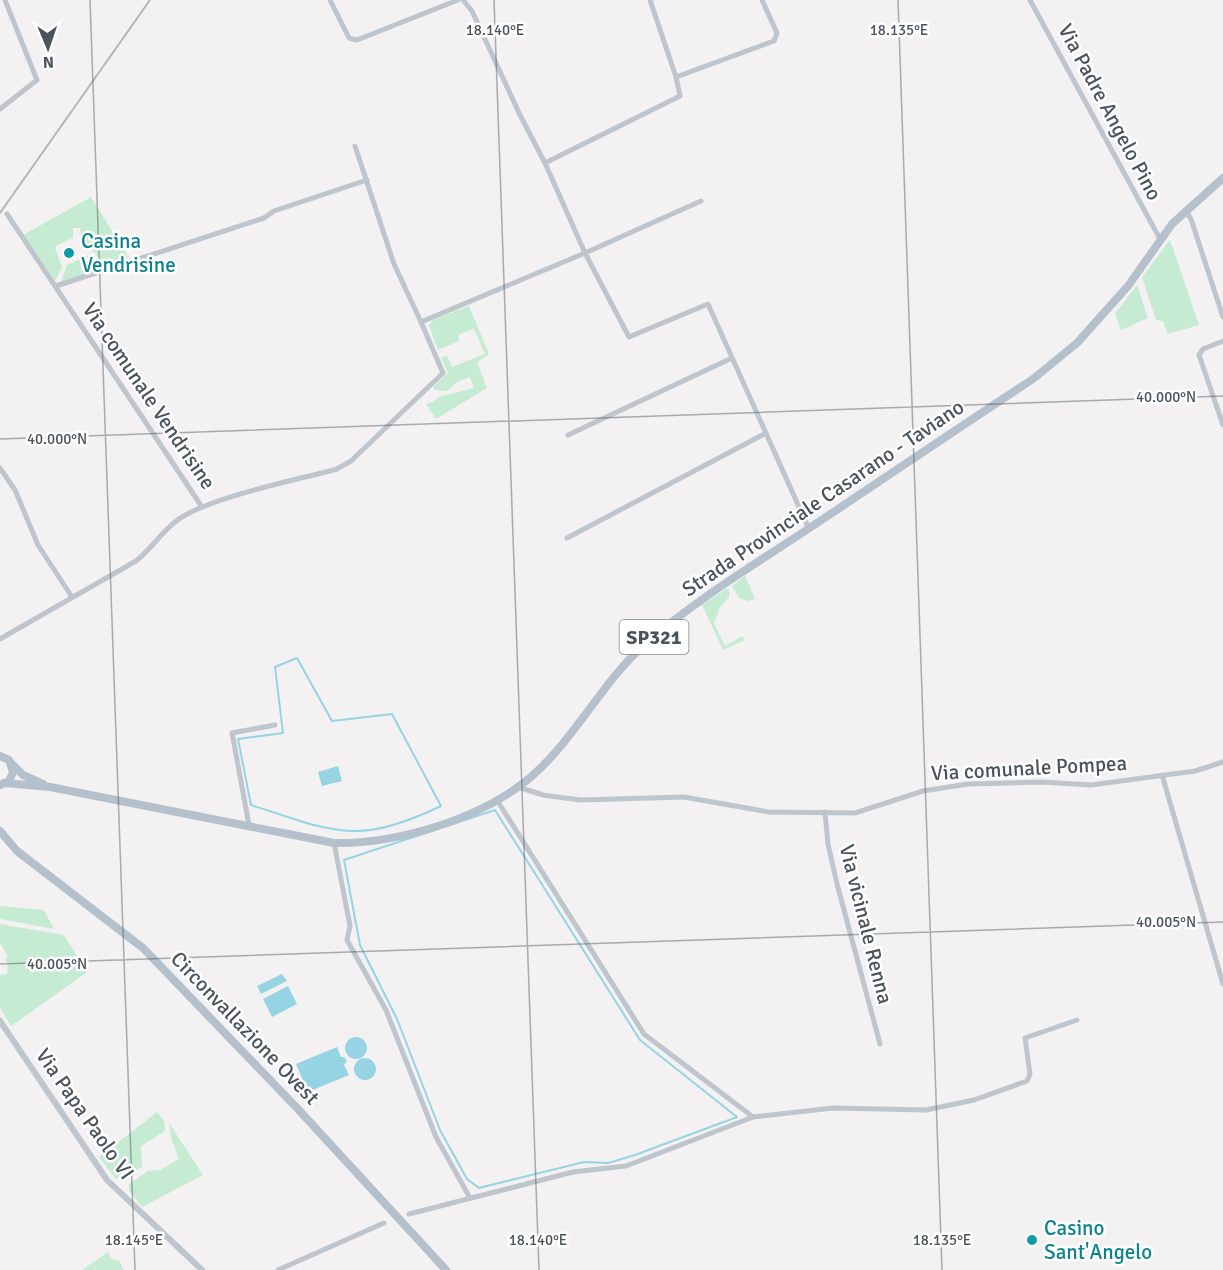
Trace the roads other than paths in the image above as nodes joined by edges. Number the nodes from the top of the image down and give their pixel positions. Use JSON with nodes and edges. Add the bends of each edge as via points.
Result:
{"nodes":[{"id":1,"x":4,"y":0,"type":"edge"},
{"id":2,"x":330,"y":0,"type":"edge"},
{"id":3,"x":458,"y":0,"type":"edge"},
{"id":4,"x":463,"y":0,"type":"edge"},
{"id":5,"x":650,"y":0,"type":"edge"},
{"id":6,"x":762,"y":0,"type":"edge"},
{"id":7,"x":1030,"y":0,"type":"edge"},
{"id":8,"x":676,"y":77,"type":"junction"},
{"id":9,"x":0,"y":109,"type":"edge"},
{"id":10,"x":355,"y":146,"type":"dead end"},
{"id":11,"x":545,"y":163,"type":"junction"},
{"id":12,"x":1223,"y":178,"type":"edge"},
{"id":13,"x":367,"y":180,"type":"junction"},
{"id":14,"x":701,"y":201,"type":"dead end"},
{"id":15,"x":1185,"y":210,"type":"junction"},
{"id":16,"x":7,"y":214,"type":"dead end"},
{"id":17,"x":1160,"y":239,"type":"junction"},
{"id":18,"x":585,"y":253,"type":"junction"},
{"id":19,"x":56,"y":286,"type":"junction"},
{"id":20,"x":1223,"y":317,"type":"edge"},
{"id":21,"x":421,"y":322,"type":"junction"},
{"id":22,"x":1223,"y":341,"type":"edge"},
{"id":23,"x":732,"y":358,"type":"junction"},
{"id":24,"x":1223,"y":425,"type":"edge"},
{"id":25,"x":766,"y":433,"type":"junction"},
{"id":26,"x":568,"y":435,"type":"dead end"},
{"id":27,"x":0,"y":468,"type":"edge"},
{"id":28,"x":202,"y":507,"type":"junction"},
{"id":29,"x":809,"y":529,"type":"junction"},
{"id":30,"x":567,"y":538,"type":"dead end"},
{"id":31,"x":72,"y":597,"type":"junction"},
{"id":32,"x":0,"y":639,"type":"edge"},
{"id":33,"x":275,"y":725,"type":"dead end"},
{"id":34,"x":0,"y":751,"type":"edge"},
{"id":35,"x":6,"y":759,"type":"edge"},
{"id":36,"x":1223,"y":762,"type":"edge"},
{"id":37,"x":1162,"y":776,"type":"junction"},
{"id":38,"x":1,"y":785,"type":"edge"},
{"id":39,"x":50,"y":787,"type":"junction"},
{"id":40,"x":518,"y":787,"type":"junction"},
{"id":41,"x":497,"y":800,"type":"junction"},
{"id":42,"x":825,"y":812,"type":"junction"},
{"id":43,"x":249,"y":825,"type":"junction"},
{"id":44,"x":0,"y":831,"type":"edge"},
{"id":45,"x":334,"y":843,"type":"junction"},
{"id":46,"x":1223,"y":984,"type":"edge"},
{"id":47,"x":1077,"y":1020,"type":"dead end"},
{"id":48,"x":0,"y":1021,"type":"edge"},
{"id":49,"x":880,"y":1044,"type":"dead end"},
{"id":50,"x":753,"y":1117,"type":"junction"},
{"id":51,"x":470,"y":1198,"type":"junction"},
{"id":52,"x":409,"y":1214,"type":"dead end"},
{"id":53,"x":384,"y":1222,"type":"dead end"},
{"id":54,"x":202,"y":1270,"type":"edge"},
{"id":55,"x":278,"y":1270,"type":"edge"},
{"id":56,"x":447,"y":1270,"type":"edge"}],
"edges":[{"from":1,"to":9,"type":"street","via":[[37,80]]},
{"from":2,"to":3,"type":"street","via":[[349,38],[357,40]]},
{"from":4,"to":11,"type":"street"},
{"from":5,"to":8,"type":"street"},
{"from":6,"to":8,"type":"street","via":[[777,33],[774,41]]},
{"from":7,"to":17,"type":"street","name":"Via Padre Angelo Pino"},
{"from":8,"to":11,"type":"street","via":[[681,96]]},
{"from":10,"to":13,"type":"street"},
{"from":11,"to":18,"type":"street"},
{"from":12,"to":15,"type":"main road","name":"Strada Provinciale Casarano - Taviano","number":"SP321"},
{"from":13,"to":19,"type":"street"},
{"from":13,"to":21,"type":"street","via":[[394,264]]},
{"from":14,"to":18,"type":"street"},
{"from":15,"to":17,"type":"main road","name":"Strada Provinciale Casarano - Taviano","number":"SP321"},
{"from":15,"to":20,"type":"street"},
{"from":16,"to":19,"type":"street","name":"Via comunale Vendrisine"},
{"from":17,"to":29,"type":"main road","name":"Strada Provinciale Casarano - Taviano","number":"SP321","via":[[1128,286],[1077,343],[1033,378]]},
{"from":18,"to":21,"type":"street"},
{"from":18,"to":23,"type":"street","via":[[629,337],[708,304]]},
{"from":19,"to":28,"type":"street","name":"Via comunale Vendrisine"},
{"from":21,"to":28,"type":"street","via":[[443,373],[351,461],[337,469]]},
{"from":22,"to":24,"type":"street","via":[[1203,349],[1199,356]]},
{"from":23,"to":25,"type":"street"},
{"from":23,"to":26,"type":"street"},
{"from":25,"to":29,"type":"street"},
{"from":25,"to":30,"type":"street"},
{"from":27,"to":31,"type":"street","via":[[15,490],[38,545]]},
{"from":28,"to":31,"type":"street","via":[[175,522],[136,561]]},
{"from":29,"to":40,"type":"main road","name":"Strada Provinciale Casarano - Taviano","number":"SP321","via":[[748,568],[643,646],[548,759]]},
{"from":31,"to":32,"type":"street"},
{"from":33,"to":43,"type":"street","via":[[232,734]]},
{"from":34,"to":35,"type":"main road"},
{"from":35,"to":38,"type":"main road","via":[[12,777]]},
{"from":35,"to":39,"type":"main road","via":[[23,775]]},
{"from":36,"to":37,"type":"street","name":"Via comunale Pompea"},
{"from":37,"to":42,"type":"street","name":"Via comunale Pompea","via":[[1091,785],[968,784],[923,791],[855,813]]},
{"from":37,"to":46,"type":"street"},
{"from":38,"to":39,"type":"main road","name":"Strada Provinciale Casarano - Taviano","number":"SP321"},
{"from":39,"to":43,"type":"main road","name":"Strada Provinciale Casarano - Taviano","number":"SP321"},
{"from":40,"to":41,"type":"main road","name":"Strada Provinciale Casarano - Taviano","number":"SP321"},
{"from":40,"to":42,"type":"street","name":"Via comunale Pompea","via":[[580,800],[684,797],[769,812]]},
{"from":41,"to":45,"type":"main road","name":"Strada Provinciale Casarano - Taviano","number":"SP321","via":[[397,838]]},
{"from":41,"to":50,"type":"street","via":[[644,1034]]},
{"from":42,"to":49,"type":"street","name":"Via vicinale Renna","via":[[837,884]]},
{"from":43,"to":45,"type":"main road","name":"Strada Provinciale Casarano - Taviano","number":"SP321"},
{"from":44,"to":56,"type":"main road","name":"Circonvallazione Ovest","via":[[17,851],[143,948]]},
{"from":45,"to":51,"type":"street","via":[[350,926],[347,940],[386,1010],[436,1137]]},
{"from":47,"to":50,"type":"street","via":[[1025,1038],[1030,1074],[1027,1082],[974,1100],[926,1110],[833,1108]]},
{"from":48,"to":54,"type":"street","name":"Via Papa Paolo VI","via":[[107,1180]]},
{"from":50,"to":51,"type":"street","via":[[626,1166],[573,1172]]},
{"from":51,"to":52,"type":"street"},
{"from":53,"to":55,"type":"street"}]}
